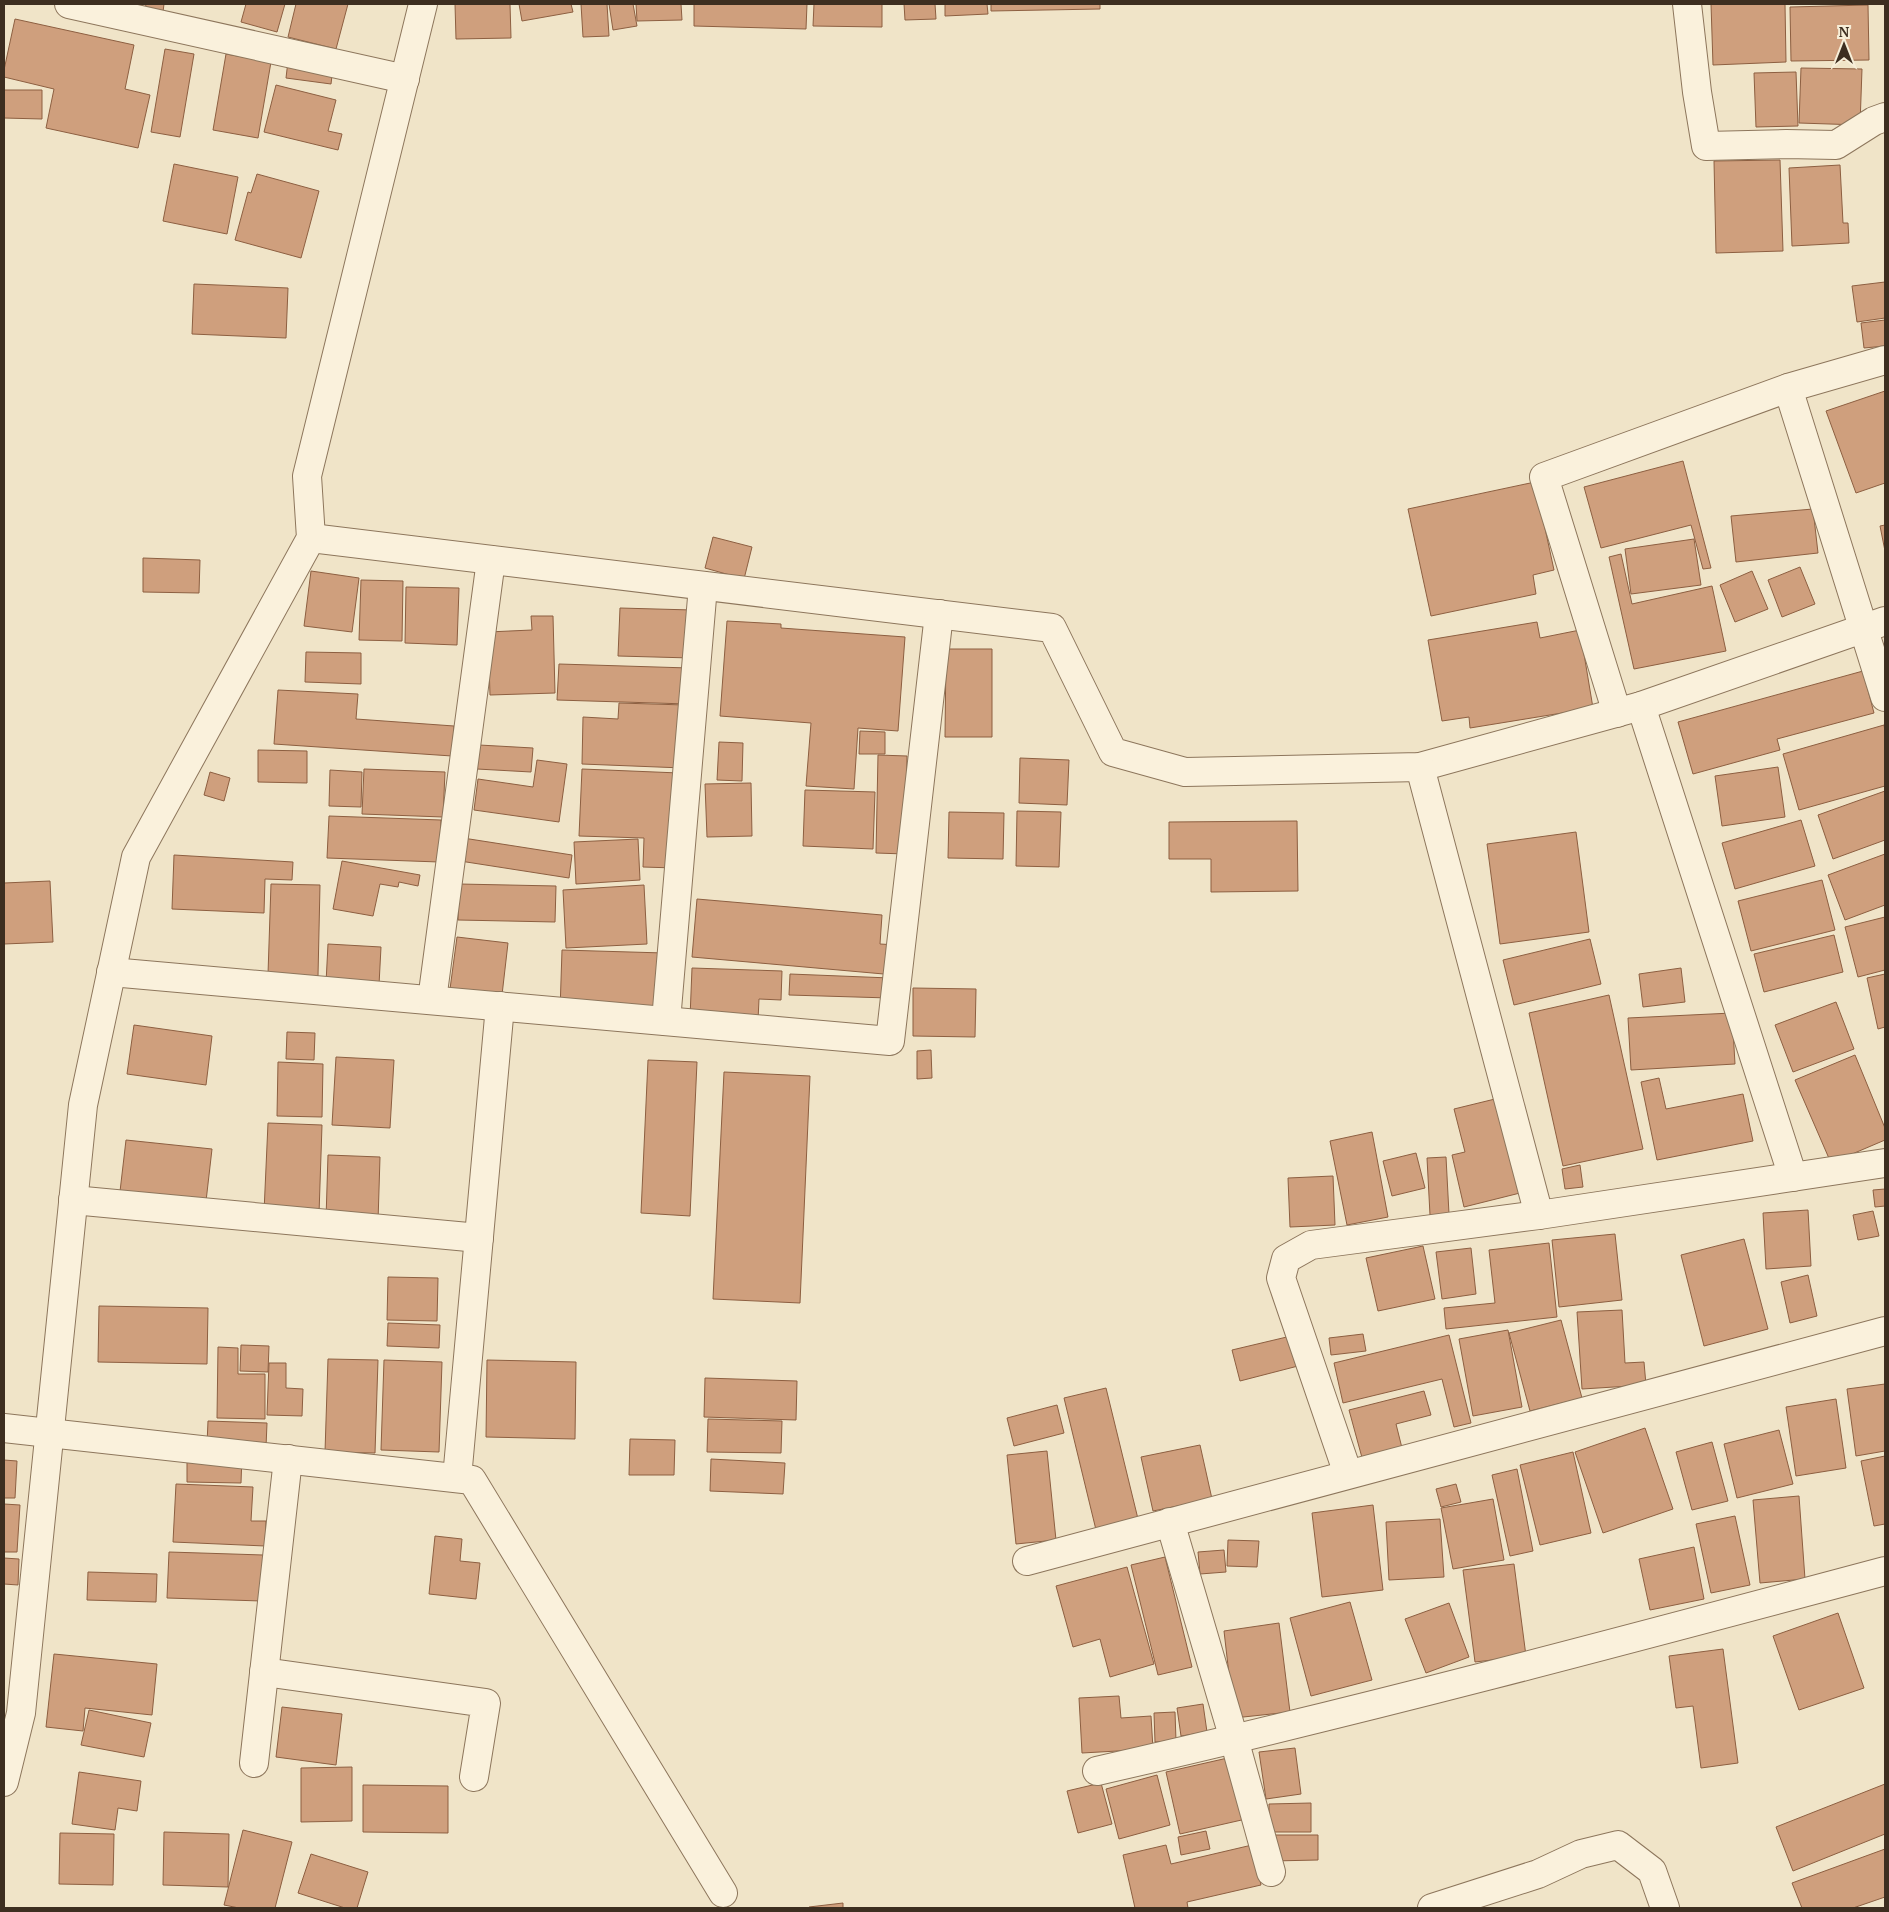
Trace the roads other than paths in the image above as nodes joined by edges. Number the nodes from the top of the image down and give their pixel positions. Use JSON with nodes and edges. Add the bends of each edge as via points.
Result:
{"nodes":[{"id":1,"x":69,"y":4,"type":"edge"},
{"id":2,"x":423,"y":4,"type":"edge"},
{"id":3,"x":1688,"y":4,"type":"edge"},
{"id":4,"x":405,"y":79,"type":"junction"},
{"id":5,"x":1885,"y":118,"type":"edge"},
{"id":6,"x":1885,"y":360,"type":"edge"},
{"id":7,"x":1788,"y":388,"type":"junction"},
{"id":8,"x":310,"y":538,"type":"junction"},
{"id":9,"x":491,"y":560,"type":"junction"},
{"id":10,"x":703,"y":586,"type":"junction"},
{"id":11,"x":939,"y":614,"type":"junction"},
{"id":12,"x":1874,"y":625,"type":"edge"},
{"id":13,"x":1885,"y":697,"type":"edge"},
{"id":14,"x":1629,"y":709,"type":"junction"},
{"id":15,"x":1420,"y":767,"type":"junction"},
{"id":16,"x":111,"y":972,"type":"junction"},
{"id":17,"x":432,"y":1000,"type":"junction"},
{"id":18,"x":500,"y":1006,"type":"junction"},
{"id":19,"x":666,"y":1022,"type":"junction"},
{"id":20,"x":1885,"y":1163,"type":"edge"},
{"id":21,"x":1793,"y":1177,"type":"junction"},
{"id":22,"x":73,"y":1200,"type":"junction"},
{"id":23,"x":1539,"y":1215,"type":"junction"},
{"id":24,"x":479,"y":1238,"type":"junction"},
{"id":25,"x":1885,"y":1331,"type":"edge"},
{"id":26,"x":4,"y":1428,"type":"edge"},
{"id":27,"x":50,"y":1433,"type":"junction"},
{"id":28,"x":288,"y":1460,"type":"junction"},
{"id":29,"x":1348,"y":1474,"type":"junction"},
{"id":30,"x":457,"y":1478,"type":"junction"},
{"id":31,"x":1170,"y":1522,"type":"junction"},
{"id":32,"x":1027,"y":1561,"type":"dead end"},
{"id":33,"x":1885,"y":1571,"type":"edge"},
{"id":34,"x":264,"y":1672,"type":"junction"},
{"id":35,"x":12,"y":1712,"type":"edge"},
{"id":36,"x":1234,"y":1739,"type":"junction"},
{"id":37,"x":254,"y":1764,"type":"dead end"},
{"id":38,"x":1097,"y":1771,"type":"dead end"},
{"id":39,"x":474,"y":1777,"type":"dead end"},
{"id":40,"x":4,"y":1782,"type":"edge"},
{"id":41,"x":1270,"y":1872,"type":"dead end"},
{"id":42,"x":723,"y":1892,"type":"dead end"},
{"id":43,"x":1432,"y":1908,"type":"edge"},
{"id":44,"x":1665,"y":1908,"type":"edge"}],
"edges":[{"from":1,"to":4,"type":"street"},
{"from":2,"to":4,"type":"street"},
{"from":3,"to":5,"type":"street","via":[[1706,146],[1836,146],[1874,121]]},
{"from":4,"to":8,"type":"street","via":[[307,476]]},
{"from":6,"to":7,"type":"street"},
{"from":7,"to":12,"type":"street"},
{"from":7,"to":14,"type":"street","via":[[1544,477]]},
{"from":8,"to":9,"type":"street"},
{"from":8,"to":16,"type":"street","via":[[136,857]]},
{"from":9,"to":10,"type":"street"},
{"from":9,"to":17,"type":"street"},
{"from":10,"to":11,"type":"street"},
{"from":10,"to":19,"type":"street"},
{"from":11,"to":15,"type":"street","via":[[1052,628],[1113,752],[1185,772]]},
{"from":11,"to":19,"type":"street","via":[[890,1041]]},
{"from":12,"to":13,"type":"street"},
{"from":12,"to":14,"type":"street"},
{"from":14,"to":15,"type":"street"},
{"from":14,"to":21,"type":"street"},
{"from":15,"to":23,"type":"street"},
{"from":16,"to":17,"type":"street"},
{"from":16,"to":22,"type":"street","via":[[83,1105]]},
{"from":17,"to":18,"type":"street"},
{"from":18,"to":19,"type":"street"},
{"from":18,"to":24,"type":"street"},
{"from":20,"to":21,"type":"street"},
{"from":21,"to":23,"type":"street"},
{"from":22,"to":24,"type":"street"},
{"from":22,"to":27,"type":"street"},
{"from":23,"to":29,"type":"street","via":[[1311,1245],[1286,1259],[1281,1278]]},
{"from":24,"to":30,"type":"street"},
{"from":25,"to":29,"type":"street"},
{"from":26,"to":27,"type":"street"},
{"from":27,"to":28,"type":"street"},
{"from":27,"to":35,"type":"street"},
{"from":28,"to":30,"type":"street"},
{"from":28,"to":34,"type":"street"},
{"from":29,"to":31,"type":"street"},
{"from":30,"to":42,"type":"street","via":[[472,1480]]},
{"from":31,"to":32,"type":"street"},
{"from":31,"to":36,"type":"street"},
{"from":33,"to":36,"type":"street"},
{"from":34,"to":37,"type":"street"},
{"from":34,"to":39,"type":"street","via":[[486,1703]]},
{"from":35,"to":40,"type":"street"},
{"from":36,"to":38,"type":"street"},
{"from":36,"to":41,"type":"street"},
{"from":43,"to":44,"type":"street","via":[[1538,1874],[1581,1854],[1618,1846],[1652,1871]]}]}
